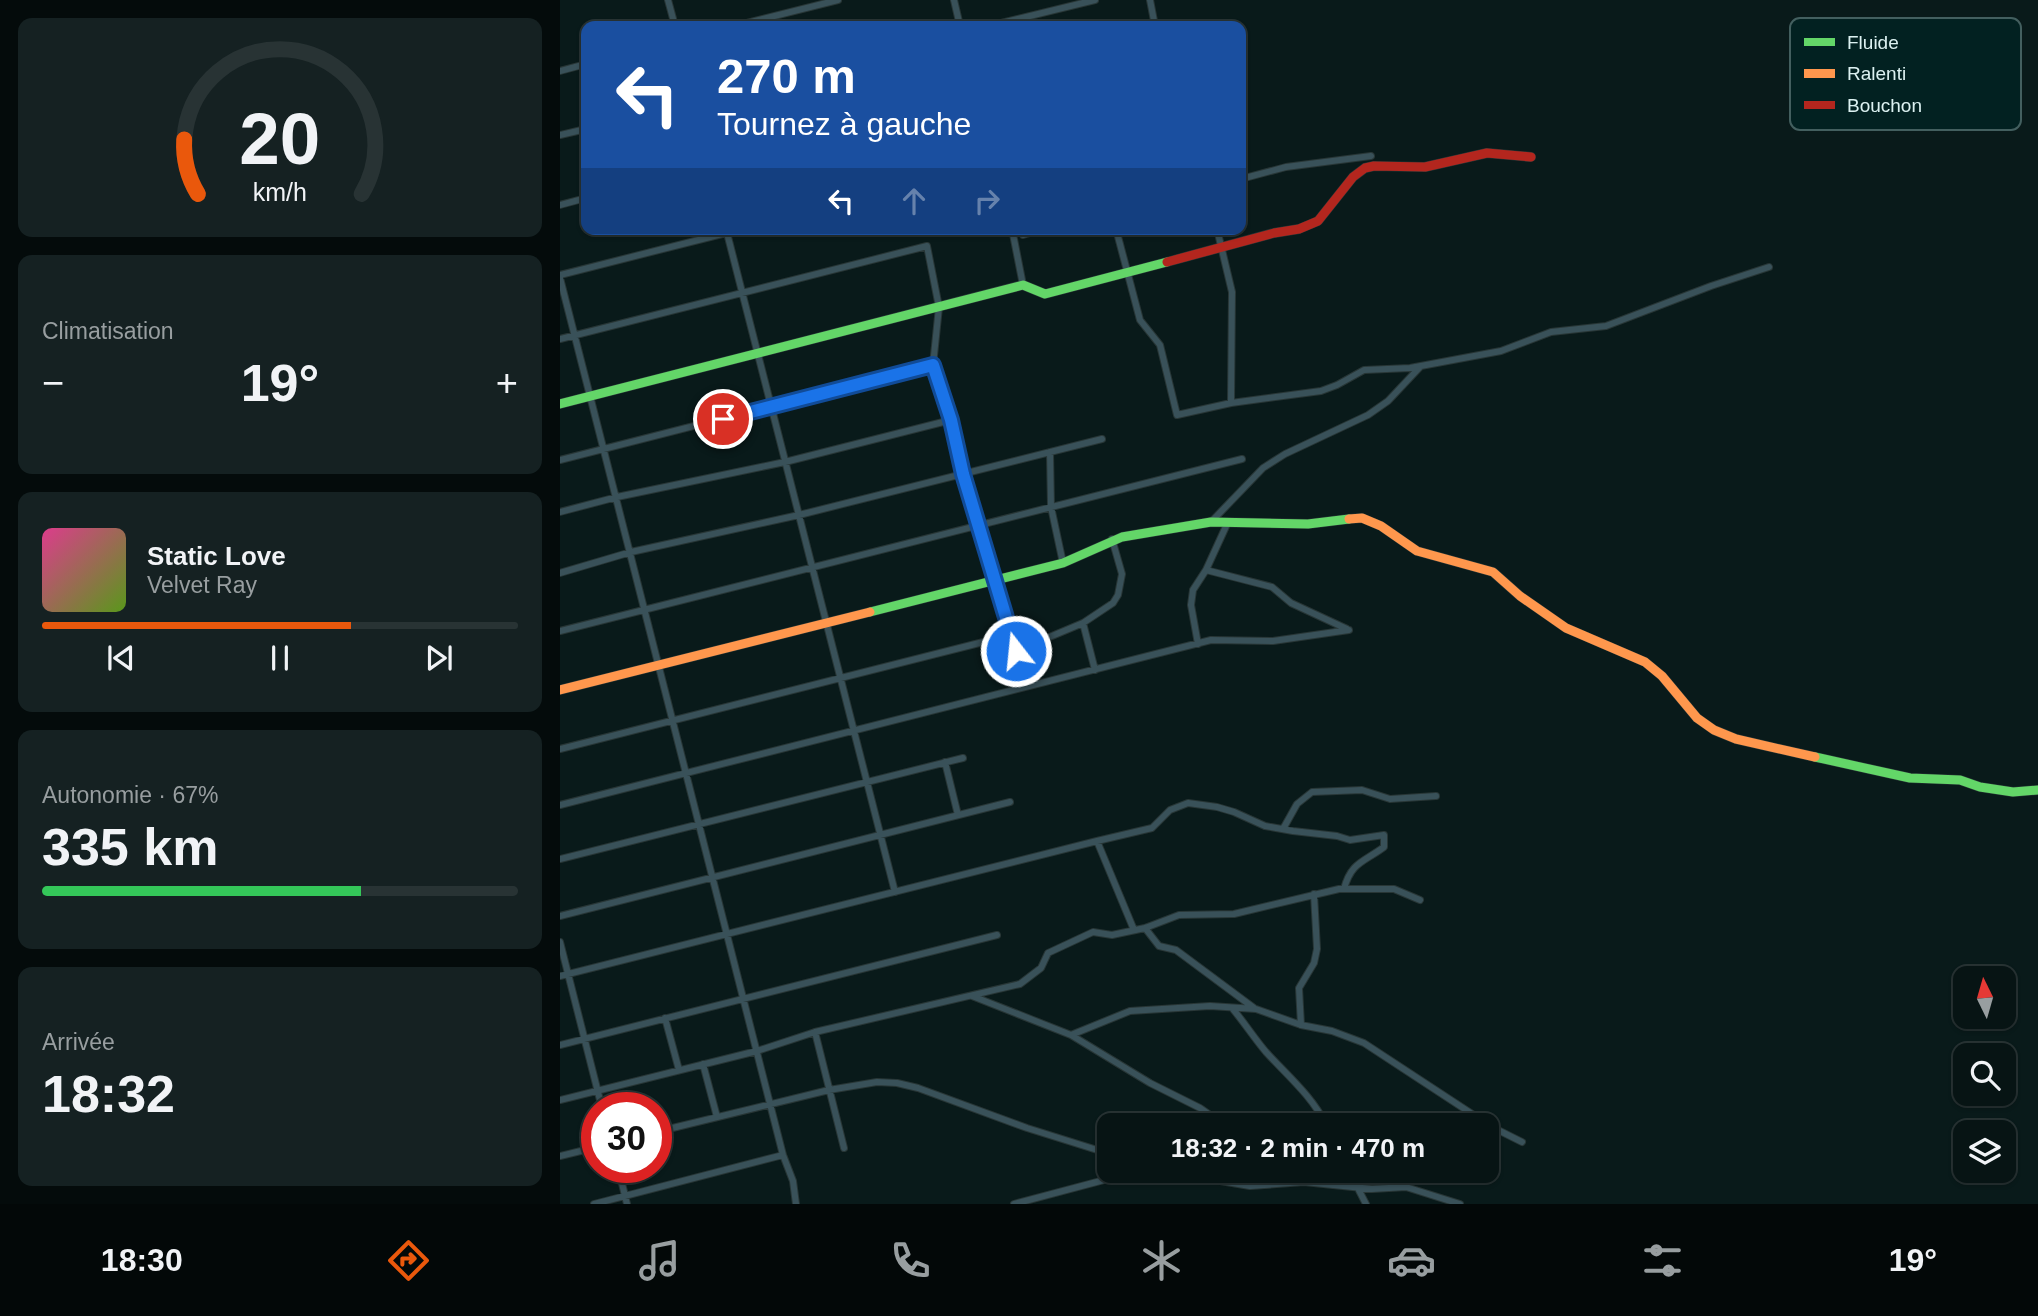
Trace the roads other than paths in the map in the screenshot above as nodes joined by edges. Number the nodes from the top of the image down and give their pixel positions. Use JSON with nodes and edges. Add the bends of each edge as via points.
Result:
{"nodes":[{"id":1,"x":668,"y":0,"type":"edge"},
{"id":2,"x":838,"y":0,"type":"edge"},
{"id":3,"x":954,"y":0,"type":"edge"},
{"id":4,"x":1095,"y":0,"type":"edge"},
{"id":5,"x":1150,"y":0,"type":"edge"},
{"id":6,"x":674,"y":21,"type":"edge"},
{"id":7,"x":755,"y":21,"type":"edge"},
{"id":8,"x":959,"y":21,"type":"edge"},
{"id":9,"x":1009,"y":21,"type":"edge"},
{"id":10,"x":1154,"y":21,"type":"edge"},
{"id":11,"x":581,"y":65,"type":"edge"},
{"id":12,"x":560,"y":71,"type":"edge"},
{"id":13,"x":581,"y":130,"type":"edge"},
{"id":14,"x":560,"y":135,"type":"edge"},
{"id":15,"x":1371,"y":156,"type":"dead end"},
{"id":16,"x":1531,"y":157,"type":"dead end"},
{"id":17,"x":1246,"y":177,"type":"edge"},
{"id":18,"x":581,"y":199,"type":"edge"},
{"id":19,"x":560,"y":205,"type":"edge"},
{"id":20,"x":712,"y":235,"type":"edge"},
{"id":21,"x":728,"y":235,"type":"edge"},
{"id":22,"x":1013,"y":235,"type":"edge"},
{"id":23,"x":1118,"y":235,"type":"edge"},
{"id":24,"x":1219,"y":235,"type":"edge"},
{"id":25,"x":1222,"y":248,"type":"junction"},
{"id":26,"x":1769,"y":267,"type":"dead end"},
{"id":27,"x":1128,"y":273,"type":"junction"},
{"id":28,"x":560,"y":277,"type":"edge"},
{"id":29,"x":1023,"y":285,"type":"junction"},
{"id":30,"x":742,"y":293,"type":"junction"},
{"id":31,"x":939,"y":307,"type":"junction"},
{"id":32,"x":575,"y":335,"type":"junction"},
{"id":33,"x":560,"y":339,"type":"edge"},
{"id":34,"x":758,"y":353,"type":"junction"},
{"id":35,"x":933,"y":365,"type":"junction"},
{"id":36,"x":1421,"y":366,"type":"junction"},
{"id":37,"x":590,"y":396,"type":"junction"},
{"id":38,"x":1231,"y":403,"type":"junction"},
{"id":39,"x":560,"y":404,"type":"edge"},
{"id":40,"x":771,"y":406,"type":"junction"},
{"id":41,"x":951,"y":420,"type":"junction"},
{"id":42,"x":1102,"y":439,"type":"dead end"},
{"id":43,"x":604,"y":449,"type":"junction"},
{"id":44,"x":1050,"y":452,"type":"junction"},
{"id":45,"x":1242,"y":459,"type":"dead end"},
{"id":46,"x":560,"y":460,"type":"edge"},
{"id":47,"x":785,"y":462,"type":"junction"},
{"id":48,"x":963,"y":474,"type":"junction"},
{"id":49,"x":617,"y":497,"type":"junction"},
{"id":50,"x":1051,"y":507,"type":"junction"},
{"id":51,"x":560,"y":512,"type":"edge"},
{"id":52,"x":799,"y":516,"type":"junction"},
{"id":53,"x":1211,"y":522,"type":"junction"},
{"id":54,"x":1228,"y":522,"type":"junction"},
{"id":55,"x":979,"y":525,"type":"junction"},
{"id":56,"x":1112,"y":539,"type":"junction"},
{"id":57,"x":631,"y":552,"type":"junction"},
{"id":58,"x":1063,"y":563,"type":"junction"},
{"id":59,"x":812,"y":567,"type":"junction"},
{"id":60,"x":1206,"y":570,"type":"junction"},
{"id":61,"x":560,"y":573,"type":"edge"},
{"id":62,"x":997,"y":580,"type":"junction"},
{"id":63,"x":644,"y":610,"type":"junction"},
{"id":64,"x":826,"y":623,"type":"junction"},
{"id":65,"x":1083,"y":623,"type":"junction"},
{"id":66,"x":560,"y":631,"type":"edge"},
{"id":67,"x":1011,"y":635,"type":"junction"},
{"id":68,"x":1198,"y":644,"type":"junction"},
{"id":69,"x":1016,"y":651,"type":"junction"},
{"id":70,"x":659,"y":665,"type":"junction"},
{"id":71,"x":1095,"y":670,"type":"junction"},
{"id":72,"x":841,"y":678,"type":"junction"},
{"id":73,"x":1025,"y":687,"type":"junction"},
{"id":74,"x":560,"y":690,"type":"edge"},
{"id":75,"x":673,"y":720,"type":"junction"},
{"id":76,"x":854,"y":731,"type":"junction"},
{"id":77,"x":560,"y":749,"type":"edge"},
{"id":78,"x":963,"y":758,"type":"dead end"},
{"id":79,"x":945,"y":762,"type":"junction"},
{"id":80,"x":686,"y":773,"type":"junction"},
{"id":81,"x":867,"y":782,"type":"junction"},
{"id":82,"x":2038,"y":790,"type":"edge"},
{"id":83,"x":1436,"y":796,"type":"dead end"},
{"id":84,"x":1010,"y":802,"type":"dead end"},
{"id":85,"x":560,"y":805,"type":"edge"},
{"id":86,"x":958,"y":815,"type":"junction"},
{"id":87,"x":699,"y":824,"type":"junction"},
{"id":88,"x":1283,"y":830,"type":"junction"},
{"id":89,"x":880,"y":835,"type":"junction"},
{"id":90,"x":1097,"y":841,"type":"junction"},
{"id":91,"x":560,"y":859,"type":"edge"},
{"id":92,"x":712,"y":877,"type":"junction"},
{"id":93,"x":1344,"y":889,"type":"junction"},
{"id":94,"x":895,"y":892,"type":"junction"},
{"id":95,"x":1314,"y":894,"type":"junction"},
{"id":96,"x":1420,"y":900,"type":"dead end"},
{"id":97,"x":560,"y":916,"type":"edge"},
{"id":98,"x":1145,"y":928,"type":"junction"},
{"id":99,"x":1134,"y":930,"type":"junction"},
{"id":100,"x":727,"y":934,"type":"junction"},
{"id":101,"x":997,"y":935,"type":"dead end"},
{"id":102,"x":560,"y":942,"type":"edge"},
{"id":103,"x":568,"y":974,"type":"junction"},
{"id":104,"x":560,"y":976,"type":"edge"},
{"id":105,"x":972,"y":996,"type":"junction"},
{"id":106,"x":743,"y":999,"type":"junction"},
{"id":107,"x":1232,"y":1008,"type":"junction"},
{"id":108,"x":1255,"y":1009,"type":"junction"},
{"id":109,"x":665,"y":1018,"type":"junction"},
{"id":110,"x":1301,"y":1025,"type":"junction"},
{"id":111,"x":815,"y":1032,"type":"junction"},
{"id":112,"x":1071,"y":1035,"type":"junction"},
{"id":113,"x":585,"y":1039,"type":"junction"},
{"id":114,"x":560,"y":1045,"type":"edge"},
{"id":115,"x":757,"y":1051,"type":"junction"},
{"id":116,"x":704,"y":1064,"type":"junction"},
{"id":117,"x":679,"y":1070,"type":"junction"},
{"id":118,"x":829,"y":1090,"type":"junction"},
{"id":119,"x":598,"y":1091,"type":"junction"},
{"id":120,"x":560,"y":1100,"type":"edge"},
{"id":121,"x":770,"y":1103,"type":"junction"},
{"id":122,"x":1207,"y":1113,"type":"edge"},
{"id":123,"x":1320,"y":1113,"type":"edge"},
{"id":124,"x":717,"y":1117,"type":"junction"},
{"id":125,"x":672,"y":1128,"type":"edge"},
{"id":126,"x":1522,"y":1142,"type":"dead end"},
{"id":127,"x":844,"y":1148,"type":"dead end"},
{"id":128,"x":1097,"y":1150,"type":"edge"},
{"id":129,"x":581,"y":1151,"type":"edge"},
{"id":130,"x":560,"y":1156,"type":"edge"},
{"id":131,"x":783,"y":1156,"type":"junction"},
{"id":132,"x":1097,"y":1182,"type":"edge"},
{"id":133,"x":1232,"y":1183,"type":"edge"},
{"id":134,"x":1290,"y":1183,"type":"edge"},
{"id":135,"x":1313,"y":1183,"type":"edge"},
{"id":136,"x":1355,"y":1183,"type":"edge"},
{"id":137,"x":1358,"y":1188,"type":"junction"},
{"id":138,"x":626,"y":1200,"type":"edge"},
{"id":139,"x":594,"y":1204,"type":"edge"},
{"id":140,"x":796,"y":1204,"type":"edge"},
{"id":141,"x":1014,"y":1204,"type":"edge"},
{"id":142,"x":1366,"y":1204,"type":"edge"},
{"id":143,"x":1460,"y":1204,"type":"edge"}],
"edges":[{"from":1,"to":6,"type":"street"},
{"from":2,"to":7,"type":"street"},
{"from":3,"to":8,"type":"street"},
{"from":4,"to":9,"type":"street"},
{"from":5,"to":10,"type":"street"},
{"from":11,"to":12,"type":"street"},
{"from":13,"to":14,"type":"street"},
{"from":15,"to":17,"type":"street"},
{"from":16,"to":25,"type":"street","via":[[1487,153],[1425,167],[1366,168],[1353,177],[1318,221]]},
{"from":18,"to":19,"type":"street"},
{"from":20,"to":28,"type":"street"},
{"from":21,"to":30,"type":"street"},
{"from":22,"to":29,"type":"street"},
{"from":23,"to":27,"type":"street"},
{"from":24,"to":25,"type":"street"},
{"from":25,"to":27,"type":"street"},
{"from":25,"to":38,"type":"street","via":[[1232,292]]},
{"from":26,"to":36,"type":"street","via":[[1606,326],[1551,332],[1501,351]]},
{"from":27,"to":29,"type":"street","via":[[1045,294]]},
{"from":27,"to":38,"type":"street","via":[[1140,320],[1160,345],[1177,415]]},
{"from":28,"to":32,"type":"street"},
{"from":29,"to":31,"type":"street"},
{"from":30,"to":31,"type":"street","via":[[927,246]]},
{"from":30,"to":32,"type":"street"},
{"from":30,"to":34,"type":"street"},
{"from":31,"to":34,"type":"street"},
{"from":31,"to":35,"type":"street"},
{"from":32,"to":33,"type":"street"},
{"from":32,"to":37,"type":"street"},
{"from":34,"to":37,"type":"street"},
{"from":34,"to":40,"type":"street"},
{"from":35,"to":40,"type":"street"},
{"from":35,"to":41,"type":"street"},
{"from":36,"to":38,"type":"street","via":[[1364,370],[1329,389]]},
{"from":36,"to":53,"type":"street","via":[[1368,415],[1263,468]]},
{"from":37,"to":39,"type":"street"},
{"from":37,"to":43,"type":"street"},
{"from":40,"to":43,"type":"street"},
{"from":40,"to":47,"type":"street"},
{"from":41,"to":47,"type":"street"},
{"from":41,"to":48,"type":"street"},
{"from":42,"to":44,"type":"street"},
{"from":43,"to":46,"type":"street"},
{"from":43,"to":49,"type":"street"},
{"from":44,"to":48,"type":"street"},
{"from":44,"to":50,"type":"street"},
{"from":45,"to":50,"type":"street"},
{"from":47,"to":49,"type":"street"},
{"from":47,"to":52,"type":"street"},
{"from":48,"to":52,"type":"street"},
{"from":48,"to":55,"type":"street"},
{"from":49,"to":51,"type":"street"},
{"from":49,"to":57,"type":"street"},
{"from":50,"to":55,"type":"street"},
{"from":50,"to":58,"type":"street"},
{"from":52,"to":57,"type":"street"},
{"from":52,"to":59,"type":"street"},
{"from":53,"to":54,"type":"street"},
{"from":53,"to":56,"type":"street"},
{"from":54,"to":60,"type":"street"},
{"from":54,"to":82,"type":"street","via":[[1372,521],[1417,551],[1493,572],[1566,628],[1655,668],[1690,712],[1715,731],[1910,778],[1961,780],[2012,792]]},
{"from":55,"to":59,"type":"street"},
{"from":55,"to":62,"type":"street"},
{"from":56,"to":58,"type":"street"},
{"from":56,"to":65,"type":"street","via":[[1122,574],[1118,595]]},
{"from":57,"to":61,"type":"street"},
{"from":57,"to":63,"type":"street"},
{"from":58,"to":62,"type":"street"},
{"from":59,"to":63,"type":"street"},
{"from":59,"to":64,"type":"street"},
{"from":60,"to":68,"type":"street","via":[[1193,590],[1191,605]]},
{"from":60,"to":68,"type":"street","via":[[1272,587],[1291,603],[1349,630],[1272,641]]},
{"from":62,"to":64,"type":"street"},
{"from":62,"to":67,"type":"street"},
{"from":63,"to":66,"type":"street"},
{"from":63,"to":70,"type":"street"},
{"from":64,"to":70,"type":"street"},
{"from":64,"to":72,"type":"street"},
{"from":65,"to":69,"type":"street"},
{"from":65,"to":71,"type":"street"},
{"from":67,"to":69,"type":"street"},
{"from":67,"to":72,"type":"street"},
{"from":68,"to":71,"type":"street"},
{"from":69,"to":73,"type":"street"},
{"from":70,"to":74,"type":"street"},
{"from":70,"to":75,"type":"street"},
{"from":71,"to":73,"type":"street"},
{"from":72,"to":75,"type":"street"},
{"from":72,"to":76,"type":"street"},
{"from":73,"to":76,"type":"street"},
{"from":75,"to":77,"type":"street"},
{"from":75,"to":80,"type":"street"},
{"from":76,"to":80,"type":"street"},
{"from":76,"to":81,"type":"street"},
{"from":78,"to":79,"type":"street"},
{"from":79,"to":81,"type":"street"},
{"from":79,"to":86,"type":"street"},
{"from":80,"to":85,"type":"street"},
{"from":80,"to":87,"type":"street"},
{"from":81,"to":87,"type":"street"},
{"from":81,"to":89,"type":"street"},
{"from":83,"to":88,"type":"street","via":[[1390,799],[1362,790],[1319,791],[1303,797]]},
{"from":84,"to":86,"type":"street"},
{"from":86,"to":89,"type":"street"},
{"from":87,"to":91,"type":"street"},
{"from":87,"to":92,"type":"street"},
{"from":88,"to":90,"type":"street","via":[[1217,807],[1188,803],[1170,810],[1152,828]]},
{"from":88,"to":93,"type":"street","via":[[1350,840],[1384,835],[1384,847],[1348,873]]},
{"from":89,"to":92,"type":"street"},
{"from":89,"to":94,"type":"street"},
{"from":90,"to":94,"type":"street"},
{"from":90,"to":99,"type":"street"},
{"from":92,"to":97,"type":"street"},
{"from":92,"to":100,"type":"street"},
{"from":93,"to":95,"type":"street"},
{"from":93,"to":96,"type":"street","via":[[1394,889]]},
{"from":94,"to":100,"type":"street"},
{"from":95,"to":98,"type":"street","via":[[1234,914],[1179,915]]},
{"from":95,"to":110,"type":"street","via":[[1317,949],[1298,988]]},
{"from":98,"to":99,"type":"street"},
{"from":98,"to":108,"type":"street","via":[[1160,946],[1184,955]]},
{"from":99,"to":105,"type":"street","via":[[1080,936],[1048,953],[1041,968],[1020,984]]},
{"from":100,"to":103,"type":"street"},
{"from":100,"to":106,"type":"street"},
{"from":101,"to":106,"type":"street"},
{"from":102,"to":103,"type":"street"},
{"from":103,"to":104,"type":"street"},
{"from":103,"to":113,"type":"street"},
{"from":105,"to":111,"type":"street"},
{"from":105,"to":112,"type":"street"},
{"from":106,"to":109,"type":"street"},
{"from":106,"to":115,"type":"street"},
{"from":107,"to":108,"type":"street"},
{"from":107,"to":112,"type":"street","via":[[1130,1011]]},
{"from":107,"to":123,"type":"street"},
{"from":108,"to":110,"type":"street"},
{"from":109,"to":113,"type":"street"},
{"from":109,"to":117,"type":"street"},
{"from":110,"to":126,"type":"street","via":[[1364,1043]]},
{"from":111,"to":115,"type":"street"},
{"from":111,"to":118,"type":"street"},
{"from":112,"to":122,"type":"street"},
{"from":113,"to":114,"type":"street"},
{"from":113,"to":119,"type":"street"},
{"from":115,"to":116,"type":"street"},
{"from":115,"to":121,"type":"street"},
{"from":116,"to":117,"type":"street"},
{"from":116,"to":124,"type":"street"},
{"from":117,"to":119,"type":"street"},
{"from":118,"to":121,"type":"street"},
{"from":118,"to":127,"type":"street"},
{"from":118,"to":128,"type":"street","via":[[897,1083]]},
{"from":119,"to":120,"type":"street"},
{"from":121,"to":124,"type":"street"},
{"from":121,"to":131,"type":"street"},
{"from":124,"to":125,"type":"street"},
{"from":129,"to":130,"type":"street"},
{"from":131,"to":138,"type":"street"},
{"from":131,"to":140,"type":"street"},
{"from":132,"to":141,"type":"street"},
{"from":133,"to":134,"type":"street"},
{"from":135,"to":137,"type":"street"},
{"from":136,"to":137,"type":"street"},
{"from":137,"to":142,"type":"street"},
{"from":137,"to":143,"type":"street","via":[[1414,1188]]},
{"from":138,"to":139,"type":"street"}]}
